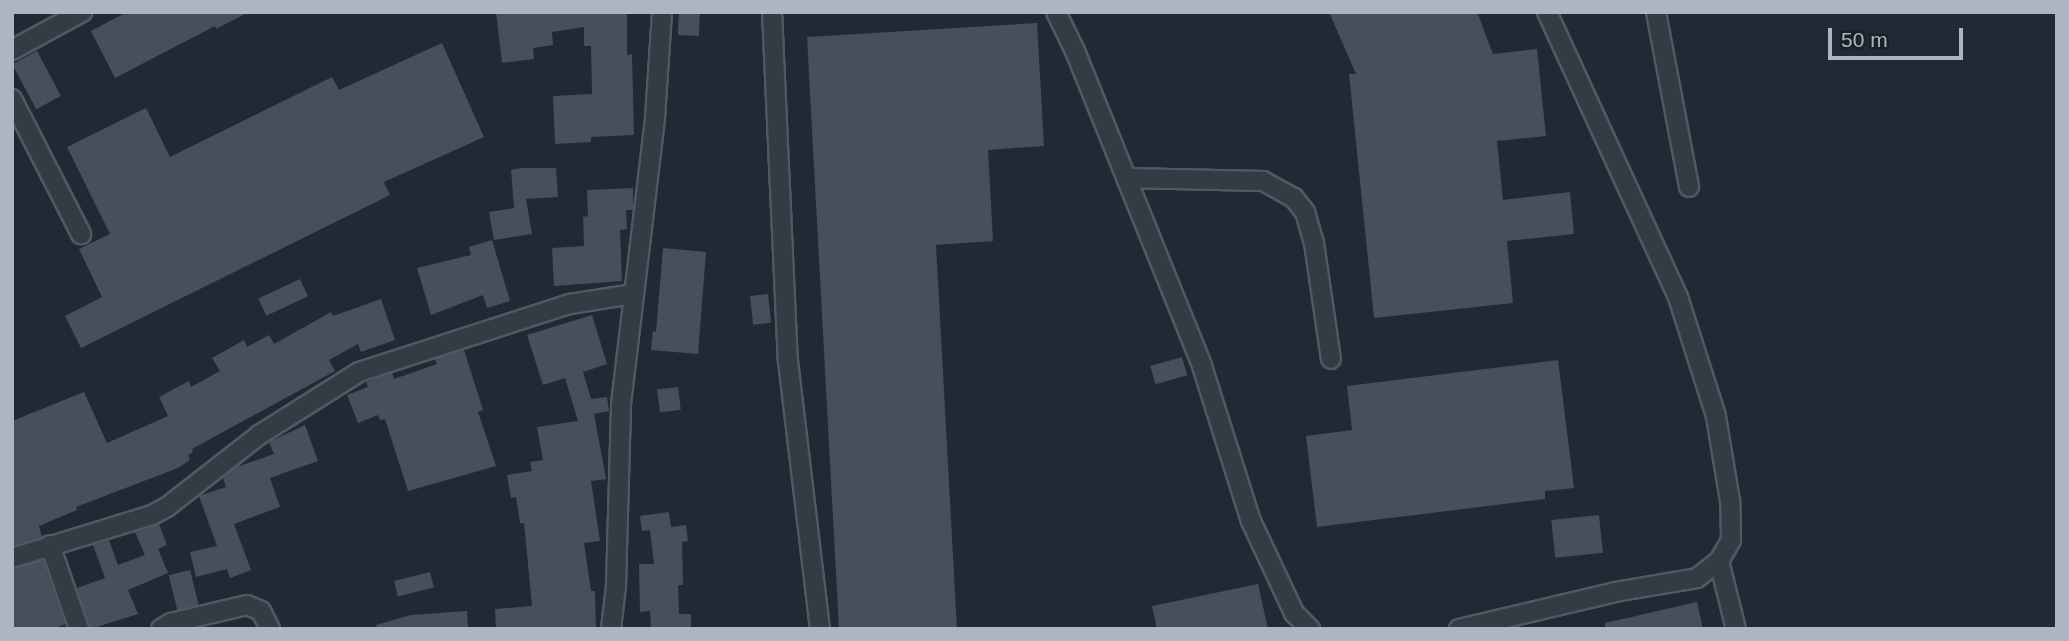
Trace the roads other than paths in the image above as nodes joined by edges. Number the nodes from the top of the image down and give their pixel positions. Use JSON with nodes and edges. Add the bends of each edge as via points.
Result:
{"nodes":[{"id":1,"x":82,"y":12,"type":"edge"},
{"id":2,"x":662,"y":12,"type":"edge"},
{"id":3,"x":772,"y":12,"type":"edge"},
{"id":4,"x":1056,"y":12,"type":"edge"},
{"id":5,"x":1547,"y":12,"type":"edge"},
{"id":6,"x":1656,"y":12,"type":"edge"},
{"id":7,"x":12,"y":50,"type":"edge"},
{"id":8,"x":12,"y":99,"type":"edge"},
{"id":9,"x":1126,"y":178,"type":"junction"},
{"id":10,"x":1689,"y":187,"type":"dead end"},
{"id":11,"x":81,"y":234,"type":"dead end"},
{"id":12,"x":634,"y":294,"type":"junction"},
{"id":13,"x":1331,"y":359,"type":"dead end"},
{"id":14,"x":50,"y":545,"type":"junction"},
{"id":15,"x":12,"y":558,"type":"edge"},
{"id":16,"x":1719,"y":561,"type":"junction"},
{"id":17,"x":79,"y":629,"type":"edge"},
{"id":18,"x":162,"y":629,"type":"edge"},
{"id":19,"x":270,"y":629,"type":"edge"},
{"id":20,"x":611,"y":629,"type":"edge"},
{"id":21,"x":820,"y":629,"type":"edge"},
{"id":22,"x":1310,"y":629,"type":"edge"},
{"id":23,"x":1459,"y":629,"type":"edge"},
{"id":24,"x":1737,"y":629,"type":"edge"}],
"edges":[{"from":1,"to":7,"type":"street"},
{"from":2,"to":12,"type":"street","via":[[655,118]]},
{"from":3,"to":21,"type":"street","via":[[788,361]]},
{"from":4,"to":9,"type":"street"},
{"from":5,"to":16,"type":"street","via":[[1678,297],[1716,416],[1730,501],[1731,540]]},
{"from":6,"to":10,"type":"street"},
{"from":8,"to":11,"type":"street"},
{"from":9,"to":13,"type":"street","via":[[1263,181],[1294,198],[1305,212],[1314,243]]},
{"from":9,"to":22,"type":"street","via":[[1202,366],[1251,520],[1294,613]]},
{"from":12,"to":14,"type":"street","via":[[570,304],[359,372],[259,435],[167,507]]},
{"from":12,"to":20,"type":"street","via":[[621,404]]},
{"from":14,"to":15,"type":"street"},
{"from":14,"to":17,"type":"street"},
{"from":16,"to":23,"type":"street","via":[[1697,578]]},
{"from":16,"to":24,"type":"street"},
{"from":18,"to":19,"type":"street","via":[[247,605],[261,611]]}]}
